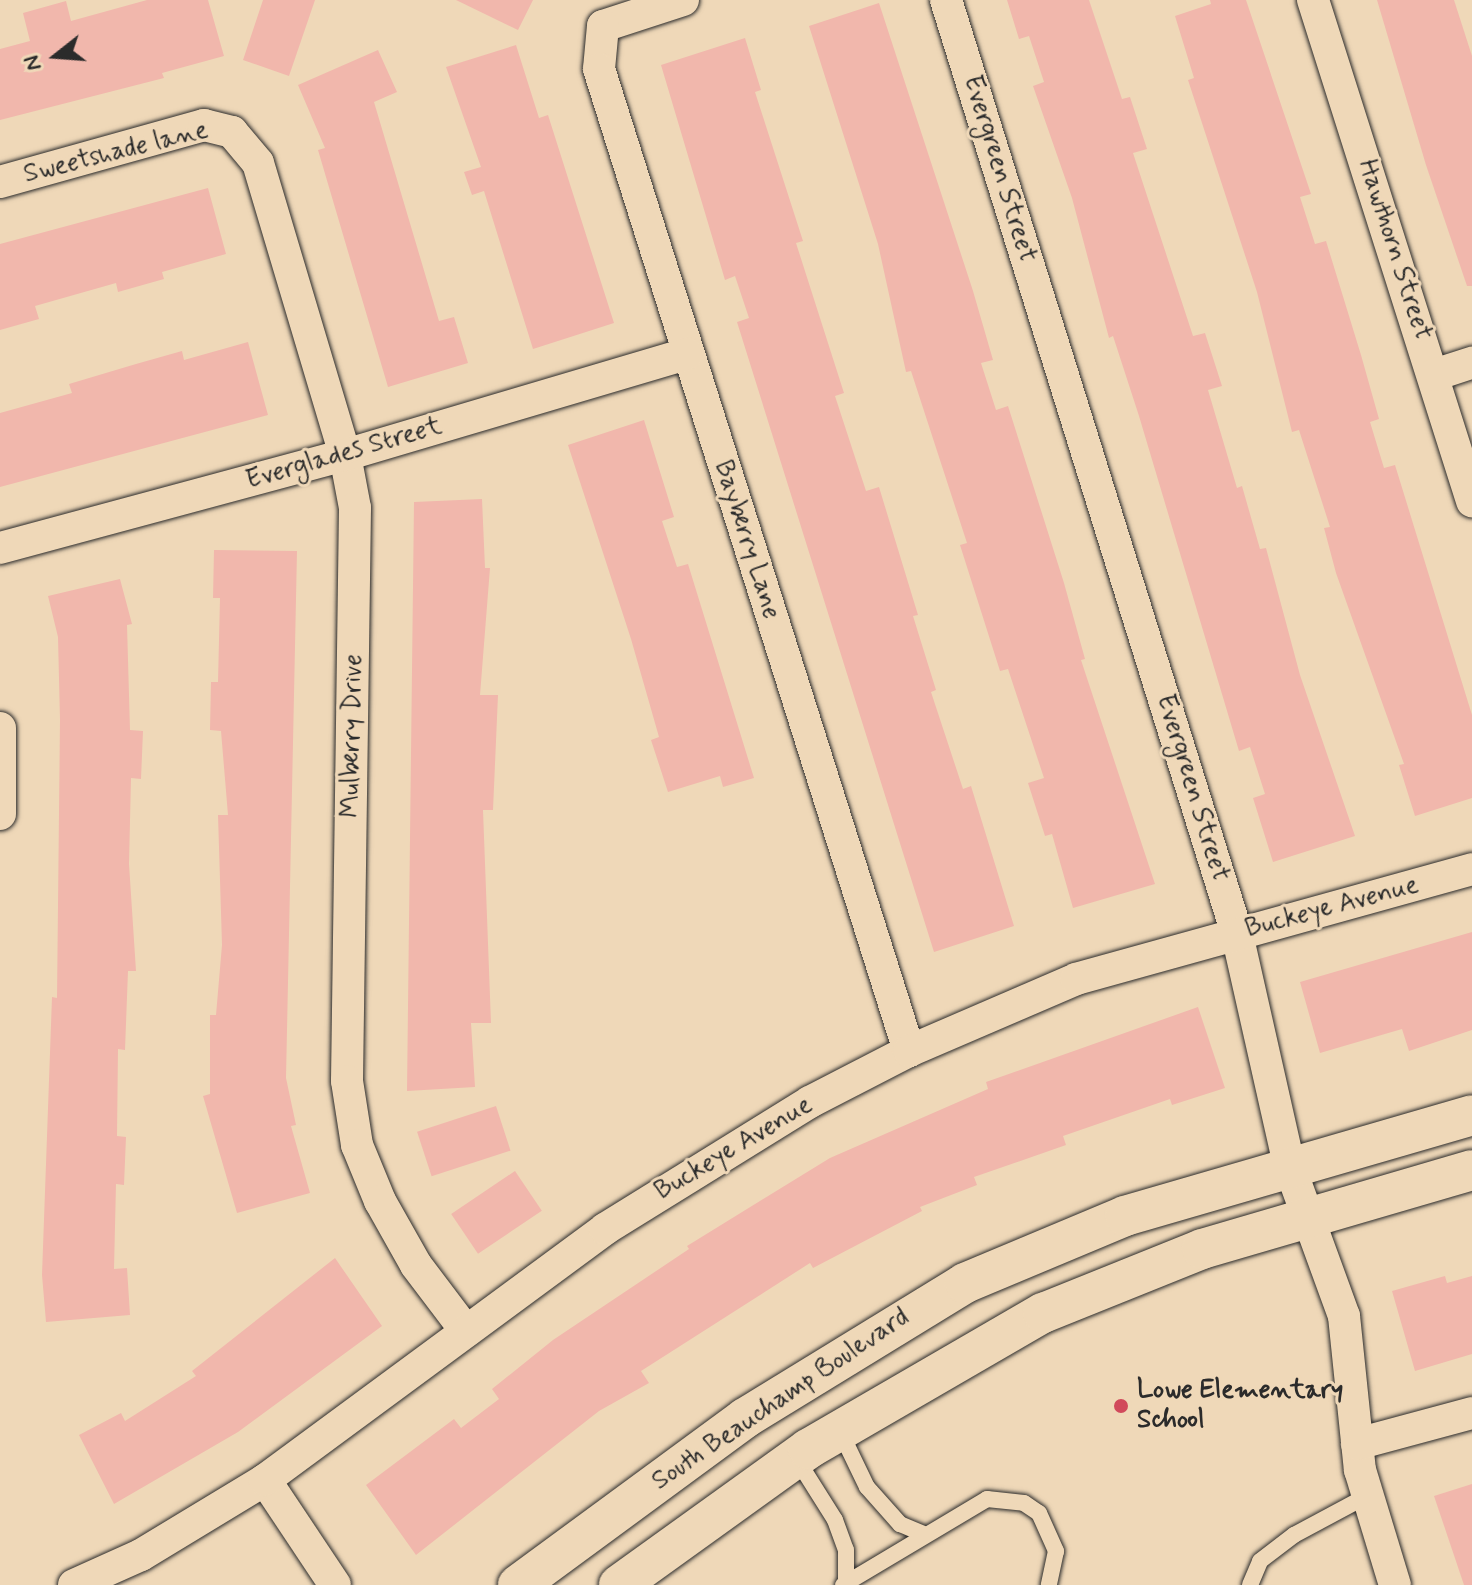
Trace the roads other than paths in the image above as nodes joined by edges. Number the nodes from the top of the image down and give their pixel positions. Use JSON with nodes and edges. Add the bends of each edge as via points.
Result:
{"nodes":[{"id":1,"x":683,"y":0,"type":"edge"},
{"id":2,"x":946,"y":0,"type":"edge"},
{"id":3,"x":1313,"y":0,"type":"edge"},
{"id":4,"x":232,"y":132,"type":"joint"},
{"id":5,"x":0,"y":182,"type":"edge"},
{"id":6,"x":687,"y":354,"type":"junction"},
{"id":7,"x":1472,"y":363,"type":"edge"},
{"id":8,"x":1434,"y":375,"type":"junction"},
{"id":9,"x":345,"y":455,"type":"junction"},
{"id":10,"x":1472,"y":501,"type":"edge"},
{"id":11,"x":0,"y":548,"type":"edge"},
{"id":12,"x":0,"y":728,"type":"edge"},
{"id":13,"x":0,"y":814,"type":"edge"},
{"id":14,"x":1472,"y":869,"type":"edge"},
{"id":15,"x":1237,"y":934,"type":"junction"},
{"id":16,"x":909,"y":1051,"type":"junction"},
{"id":17,"x":1472,"y":1115,"type":"edge"},
{"id":18,"x":1289,"y":1165,"type":"junction"},
{"id":19,"x":1472,"y":1170,"type":"edge"},
{"id":20,"x":1306,"y":1216,"type":"junction"},
{"id":21,"x":466,"y":1331,"type":"junction"},
{"id":22,"x":1472,"y":1413,"type":"edge"},
{"id":23,"x":839,"y":1429,"type":"junction"},
{"id":24,"x":1357,"y":1444,"type":"junction"},
{"id":25,"x":795,"y":1457,"type":"junction"},
{"id":26,"x":265,"y":1480,"type":"junction"},
{"id":27,"x":1365,"y":1497,"type":"junction"},
{"id":28,"x":924,"y":1534,"type":"junction"},
{"id":29,"x":844,"y":1584,"type":"edge"},
{"id":30,"x":74,"y":1585,"type":"edge"},
{"id":31,"x":335,"y":1585,"type":"edge"},
{"id":32,"x":518,"y":1585,"type":"edge"},
{"id":33,"x":619,"y":1585,"type":"edge"},
{"id":34,"x":1049,"y":1585,"type":"edge"},
{"id":35,"x":1250,"y":1585,"type":"edge"},
{"id":36,"x":1395,"y":1585,"type":"edge"}],
"edges":[{"from":1,"to":6,"type":"street","name":"Bayberry Lane","via":[[603,26],[599,69]]},
{"from":2,"to":15,"type":"street","name":"Evergreen Street"},
{"from":3,"to":8,"type":"street","name":"Hawthorn Street"},
{"from":4,"to":5,"type":"street","name":"Sweetshade lane","via":[[204,125]]},
{"from":4,"to":9,"type":"street","name":"Mulberry Drive","via":[[258,163]]},
{"from":6,"to":9,"type":"street","name":"Everglades Street"},
{"from":6,"to":16,"type":"street","name":"Bayberry Lane"},
{"from":7,"to":8,"type":"street"},
{"from":8,"to":10,"type":"street","name":"Hawthorn Street"},
{"from":9,"to":11,"type":"street","name":"Everglades Street"},
{"from":9,"to":21,"type":"street","name":"Mulberry Drive","via":[[355,508],[347,1081],[357,1145],[380,1201],[416,1265]]},
{"from":12,"to":13,"type":"street"},
{"from":14,"to":15,"type":"street","name":"Buckeye Avenue"},
{"from":15,"to":16,"type":"street","name":"Buckeye Avenue","via":[[1076,979]]},
{"from":15,"to":18,"type":"street","name":"Evergreen Street"},
{"from":16,"to":21,"type":"street","name":"Buckeye Avenue","via":[[810,1102],[605,1229]]},
{"from":17,"to":18,"type":"street","name":"South Beauchamp Boulevard"},
{"from":18,"to":20,"type":"street","name":"Evergreen Street"},
{"from":18,"to":32,"type":"street","name":"South Beauchamp Boulevard","via":[[1125,1216],[965,1283],[745,1418]]},
{"from":19,"to":20,"type":"street"},
{"from":20,"to":23,"type":"street","via":[[1161,1263],[1072,1300]]},
{"from":20,"to":24,"type":"street","name":"Evergreen Street","via":[[1344,1316]]},
{"from":21,"to":26,"type":"street","name":"Buckeye Avenue"},
{"from":22,"to":24,"type":"street"},
{"from":23,"to":25,"type":"street"},
{"from":23,"to":28,"type":"lane","via":[[867,1487],[900,1524]]},
{"from":24,"to":27,"type":"street","name":"Evergreen Street"},
{"from":25,"to":29,"type":"lane","via":[[835,1520],[846,1550]]},
{"from":25,"to":33,"type":"street"},
{"from":26,"to":30,"type":"street","name":"Buckeye Avenue","via":[[141,1555]]},
{"from":26,"to":31,"type":"street"},
{"from":27,"to":35,"type":"lane","via":[[1294,1535],[1260,1561]]},
{"from":27,"to":36,"type":"street","name":"Evergreen Street"},
{"from":28,"to":29,"type":"lane"},
{"from":28,"to":34,"type":"lane","via":[[987,1499],[1024,1503],[1039,1513],[1056,1551]]}]}
